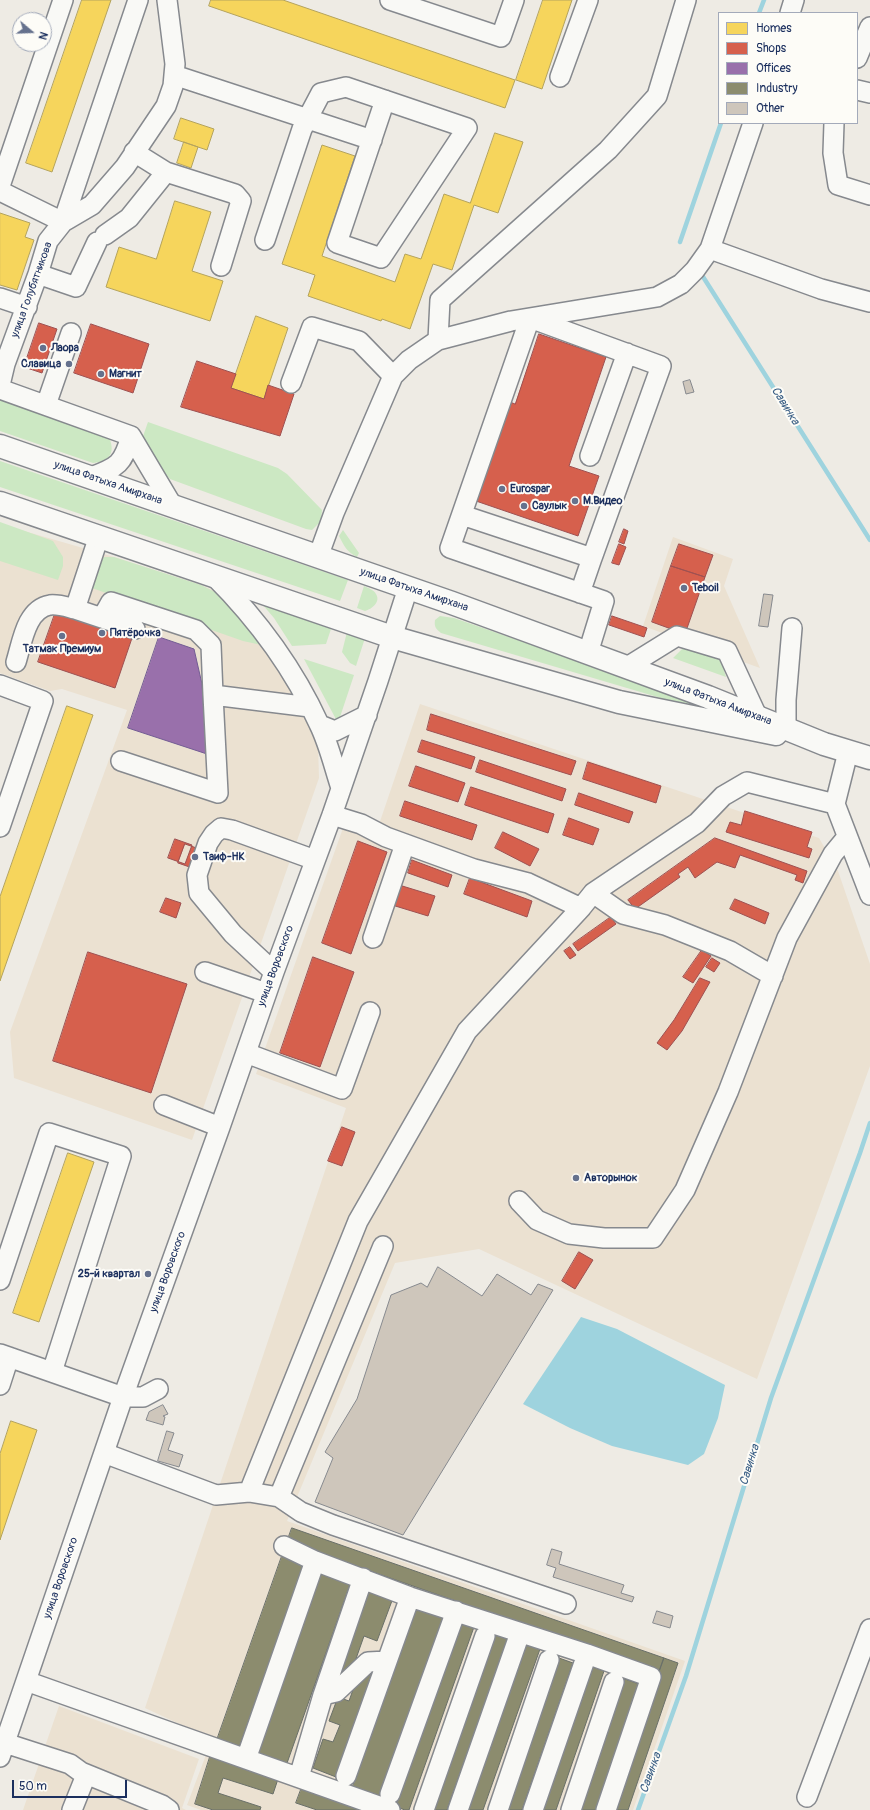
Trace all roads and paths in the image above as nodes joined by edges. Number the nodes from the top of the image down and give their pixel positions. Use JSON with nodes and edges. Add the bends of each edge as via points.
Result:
{"nodes":[{"id":1,"x":63,"y":0,"type":"edge"},
{"id":2,"x":138,"y":0,"type":"edge"},
{"id":3,"x":167,"y":0,"type":"edge"},
{"id":4,"x":390,"y":0,"type":"edge"},
{"id":5,"x":514,"y":0,"type":"edge"},
{"id":6,"x":588,"y":0,"type":"edge"},
{"id":7,"x":686,"y":0,"type":"edge"},
{"id":8,"x":794,"y":0,"type":"edge"},
{"id":9,"x":790,"y":12,"type":"edge"},
{"id":10,"x":870,"y":27,"type":"edge"},
{"id":11,"x":858,"y":56,"type":"edge"},
{"id":12,"x":174,"y":75,"type":"junction"},
{"id":13,"x":560,"y":77,"type":"dead end"},
{"id":14,"x":858,"y":90,"type":"edge"},
{"id":15,"x":870,"y":93,"type":"edge"},
{"id":16,"x":385,"y":100,"type":"junction"},
{"id":17,"x":308,"y":119,"type":"junction"},
{"id":18,"x":753,"y":124,"type":"edge"},
{"id":19,"x":834,"y":124,"type":"edge"},
{"id":20,"x":372,"y":140,"type":"junction"},
{"id":21,"x":134,"y":152,"type":"junction"},
{"id":22,"x":166,"y":172,"type":"junction"},
{"id":23,"x":0,"y":186,"type":"edge"},
{"id":24,"x":0,"y":191,"type":"edge"},
{"id":25,"x":870,"y":195,"type":"edge"},
{"id":26,"x":63,"y":222,"type":"junction"},
{"id":27,"x":265,"y":240,"type":"dead end"},
{"id":28,"x":710,"y":249,"type":"junction"},
{"id":29,"x":221,"y":266,"type":"dead end"},
{"id":30,"x":38,"y":274,"type":"junction"},
{"id":31,"x":0,"y":298,"type":"edge"},
{"id":32,"x":870,"y":302,"type":"edge"},
{"id":33,"x":27,"y":307,"type":"junction"},
{"id":34,"x":530,"y":318,"type":"junction"},
{"id":35,"x":71,"y":333,"type":"dead end"},
{"id":36,"x":438,"y":340,"type":"junction"},
{"id":37,"x":627,"y":353,"type":"junction"},
{"id":38,"x":393,"y":376,"type":"junction"},
{"id":39,"x":291,"y":383,"type":"dead end"},
{"id":40,"x":0,"y":385,"type":"edge"},
{"id":41,"x":0,"y":389,"type":"edge"},
{"id":42,"x":46,"y":405,"type":"junction"},
{"id":43,"x":131,"y":436,"type":"junction"},
{"id":44,"x":0,"y":446,"type":"edge"},
{"id":45,"x":590,"y":456,"type":"dead end"},
{"id":46,"x":91,"y":477,"type":"junction"},
{"id":47,"x":0,"y":503,"type":"edge"},
{"id":48,"x":172,"y":505,"type":"junction"},
{"id":49,"x":462,"y":515,"type":"junction"},
{"id":50,"x":100,"y":536,"type":"junction"},
{"id":51,"x":318,"y":557,"type":"junction"},
{"id":52,"x":592,"y":558,"type":"junction"},
{"id":53,"x":213,"y":574,"type":"junction"},
{"id":54,"x":408,"y":588,"type":"junction"},
{"id":55,"x":580,"y":593,"type":"junction"},
{"id":56,"x":75,"y":609,"type":"junction"},
{"id":57,"x":102,"y":618,"type":"junction"},
{"id":58,"x":792,"y":628,"type":"dead end"},
{"id":59,"x":135,"y":629,"type":"dead end"},
{"id":60,"x":392,"y":637,"type":"junction"},
{"id":61,"x":588,"y":653,"type":"junction"},
{"id":62,"x":16,"y":662,"type":"dead end"},
{"id":63,"x":628,"y":667,"type":"junction"},
{"id":64,"x":0,"y":685,"type":"edge"},
{"id":65,"x":213,"y":695,"type":"junction"},
{"id":66,"x":310,"y":707,"type":"junction"},
{"id":67,"x":367,"y":715,"type":"junction"},
{"id":68,"x":757,"y":716,"type":"junction"},
{"id":69,"x":320,"y":725,"type":"junction"},
{"id":70,"x":786,"y":728,"type":"junction"},
{"id":71,"x":824,"y":744,"type":"junction"},
{"id":72,"x":848,"y":752,"type":"junction"},
{"id":73,"x":870,"y":758,"type":"edge"},
{"id":74,"x":121,"y":761,"type":"dead end"},
{"id":75,"x":341,"y":788,"type":"junction"},
{"id":76,"x":835,"y":804,"type":"junction"},
{"id":77,"x":332,"y":815,"type":"junction"},
{"id":78,"x":0,"y":827,"type":"edge"},
{"id":79,"x":847,"y":836,"type":"junction"},
{"id":80,"x":405,"y":844,"type":"junction"},
{"id":81,"x":315,"y":860,"type":"junction"},
{"id":82,"x":593,"y":893,"type":"junction"},
{"id":83,"x":870,"y":895,"type":"edge"},
{"id":84,"x":580,"y":908,"type":"junction"},
{"id":85,"x":373,"y":938,"type":"dead end"},
{"id":86,"x":205,"y":972,"type":"dead end"},
{"id":87,"x":274,"y":972,"type":"junction"},
{"id":88,"x":773,"y":976,"type":"junction"},
{"id":89,"x":266,"y":993,"type":"junction"},
{"id":90,"x":370,"y":1012,"type":"dead end"},
{"id":91,"x":246,"y":1053,"type":"junction"},
{"id":92,"x":164,"y":1105,"type":"dead end"},
{"id":93,"x":220,"y":1127,"type":"junction"},
{"id":94,"x":519,"y":1200,"type":"dead end"},
{"id":95,"x":383,"y":1246,"type":"dead end"},
{"id":96,"x":0,"y":1280,"type":"edge"},
{"id":97,"x":5,"y":1356,"type":"edge"},
{"id":98,"x":52,"y":1372,"type":"junction"},
{"id":99,"x":0,"y":1385,"type":"edge"},
{"id":100,"x":158,"y":1389,"type":"dead end"},
{"id":101,"x":123,"y":1397,"type":"junction"},
{"id":102,"x":104,"y":1453,"type":"junction"},
{"id":103,"x":249,"y":1492,"type":"junction"},
{"id":104,"x":279,"y":1497,"type":"junction"},
{"id":105,"x":284,"y":1546,"type":"dead end"},
{"id":106,"x":315,"y":1561,"type":"junction"},
{"id":107,"x":363,"y":1578,"type":"junction"},
{"id":108,"x":410,"y":1597,"type":"junction"},
{"id":109,"x":566,"y":1604,"type":"dead end"},
{"id":110,"x":456,"y":1611,"type":"junction"},
{"id":111,"x":870,"y":1629,"type":"edge"},
{"id":112,"x":520,"y":1632,"type":"junction"},
{"id":113,"x":485,"y":1636,"type":"dead end"},
{"id":114,"x":587,"y":1654,"type":"junction"},
{"id":115,"x":549,"y":1660,"type":"dead end"},
{"id":116,"x":387,"y":1661,"type":"junction"},
{"id":117,"x":26,"y":1681,"type":"junction"},
{"id":118,"x":614,"y":1682,"type":"dead end"},
{"id":119,"x":323,"y":1695,"type":"junction"},
{"id":120,"x":2,"y":1750,"type":"edge"},
{"id":121,"x":246,"y":1759,"type":"junction"},
{"id":122,"x":86,"y":1775,"type":"junction"},
{"id":123,"x":346,"y":1776,"type":"dead end"},
{"id":124,"x":299,"y":1777,"type":"junction"},
{"id":125,"x":807,"y":1797,"type":"dead end"},
{"id":126,"x":390,"y":1802,"type":"edge"},
{"id":127,"x":72,"y":1810,"type":"edge"},
{"id":128,"x":169,"y":1810,"type":"edge"},
{"id":129,"x":424,"y":1810,"type":"edge"},
{"id":130,"x":458,"y":1810,"type":"edge"},
{"id":131,"x":498,"y":1810,"type":"edge"},
{"id":132,"x":533,"y":1810,"type":"edge"},
{"id":133,"x":571,"y":1810,"type":"edge"},
{"id":134,"x":606,"y":1810,"type":"edge"}],
"edges":[{"from":1,"to":23,"type":"street"},
{"from":2,"to":26,"type":"street"},
{"from":3,"to":12,"type":"street","name":"улица Голубятникова","via":[[175,64]]},
{"from":4,"to":5,"type":"street","via":[[501,37]]},
{"from":6,"to":13,"type":"street"},
{"from":7,"to":36,"type":"street","via":[[657,96],[608,150],[440,300]]},
{"from":8,"to":9,"type":"street"},
{"from":10,"to":11,"type":"street"},
{"from":12,"to":17,"type":"street"},
{"from":12,"to":21,"type":"street","name":"улица Голубятникова","via":[[166,106]]},
{"from":14,"to":15,"type":"street"},
{"from":16,"to":17,"type":"street","via":[[346,87],[321,93]]},
{"from":16,"to":20,"type":"street"},
{"from":16,"to":20,"type":"street","via":[[467,128],[380,258],[337,243]]},
{"from":17,"to":20,"type":"street"},
{"from":17,"to":27,"type":"street","via":[[302,129]]},
{"from":18,"to":28,"type":"street"},
{"from":19,"to":25,"type":"street","via":[[833,153],[838,185]]},
{"from":21,"to":22,"type":"street"},
{"from":21,"to":26,"type":"street","name":"улица Голубятникова","via":[[125,168],[92,205]]},
{"from":22,"to":29,"type":"street","via":[[235,194],[241,201]]},
{"from":22,"to":30,"type":"street","via":[[128,218],[101,239],[76,287]]},
{"from":24,"to":26,"type":"street"},
{"from":26,"to":30,"type":"street","name":"улица Голубятникова","via":[[48,241]]},
{"from":28,"to":32,"type":"street","via":[[821,288]]},
{"from":28,"to":34,"type":"street","via":[[695,270],[680,284],[657,297]]},
{"from":30,"to":33,"type":"street","name":"улица Голубятникова"},
{"from":31,"to":33,"type":"street"},
{"from":33,"to":40,"type":"street","name":"улица Голубятникова","via":[[5,364]]},
{"from":34,"to":36,"type":"street"},
{"from":34,"to":37,"type":"street"},
{"from":34,"to":49,"type":"street"},
{"from":35,"to":42,"type":"street"},
{"from":36,"to":38,"type":"street","via":[[409,360]]},
{"from":37,"to":45,"type":"street"},
{"from":37,"to":52,"type":"street","via":[[661,366]]},
{"from":38,"to":39,"type":"street","via":[[359,341],[312,326]]},
{"from":38,"to":51,"type":"street","via":[[334,513]]},
{"from":41,"to":42,"type":"street"},
{"from":42,"to":43,"type":"street"},
{"from":43,"to":46,"type":"street","via":[[121,460],[113,469]]},
{"from":43,"to":48,"type":"street"},
{"from":44,"to":46,"type":"main road","name":"улица Фатыха Амирхана"},
{"from":46,"to":48,"type":"main road","name":"улица Фатыха Амирхана"},
{"from":47,"to":50,"type":"main road","name":"улица Фатыха Амирхана"},
{"from":48,"to":51,"type":"main road","name":"улица Фатыха Амирхана"},
{"from":49,"to":52,"type":"street"},
{"from":49,"to":55,"type":"street","via":[[450,548]]},
{"from":50,"to":53,"type":"main road","name":"улица Фатыха Амирхана"},
{"from":50,"to":56,"type":"street"},
{"from":51,"to":54,"type":"main road","name":"улица Фатыха Амирхана"},
{"from":52,"to":55,"type":"street"},
{"from":53,"to":60,"type":"main road","name":"улица Фатыха Амирхана"},
{"from":53,"to":66,"type":"street","via":[[264,630]]},
{"from":54,"to":60,"type":"street","name":"улица Воровского"},
{"from":54,"to":61,"type":"main road","name":"улица Фатыха Амирхана"},
{"from":55,"to":61,"type":"street","via":[[604,601]]},
{"from":56,"to":57,"type":"street"},
{"from":56,"to":62,"type":"street","via":[[52,605],[40,608],[31,618]]},
{"from":57,"to":59,"type":"street"},
{"from":57,"to":65,"type":"street","via":[[111,602],[196,630],[211,645]]},
{"from":58,"to":70,"type":"street"},
{"from":60,"to":67,"type":"street","name":"улица Воровского"},
{"from":60,"to":71,"type":"main road","name":"улица Фатыха Амирхана","via":[[619,702]]},
{"from":61,"to":63,"type":"main road","name":"улица Фатыха Амирхана"},
{"from":63,"to":68,"type":"main road","name":"улица Фатыха Амирхана"},
{"from":63,"to":68,"type":"street","via":[[677,636],[727,651]]},
{"from":64,"to":78,"type":"street","via":[[43,702]]},
{"from":65,"to":66,"type":"street"},
{"from":65,"to":74,"type":"street","via":[[218,793]]},
{"from":66,"to":69,"type":"street"},
{"from":67,"to":69,"type":"street","via":[[335,731]]},
{"from":67,"to":75,"type":"street","name":"улица Воровского"},
{"from":68,"to":70,"type":"main road","name":"улица Фатыха Амирхана"},
{"from":69,"to":75,"type":"street"},
{"from":70,"to":71,"type":"main road","name":"улица Фатыха Амирхана"},
{"from":71,"to":72,"type":"main road","name":"улица Фатыха Амирхана"},
{"from":72,"to":73,"type":"main road","name":"улица Фатыха Амирхана"},
{"from":72,"to":76,"type":"street"},
{"from":75,"to":77,"type":"street","name":"улица Воровского"},
{"from":76,"to":79,"type":"street"},
{"from":76,"to":82,"type":"street","via":[[747,782],[723,796],[698,823]]},
{"from":77,"to":80,"type":"street","via":[[361,824]]},
{"from":77,"to":81,"type":"street","name":"улица Воровского"},
{"from":79,"to":83,"type":"street"},
{"from":79,"to":88,"type":"street","via":[[833,854],[787,938]]},
{"from":80,"to":84,"type":"street","via":[[474,869],[528,883]]},
{"from":80,"to":85,"type":"street"},
{"from":81,"to":87,"type":"street","name":"улица Воровского"},
{"from":81,"to":87,"type":"street","via":[[221,828],[208,843],[197,875],[199,893],[234,934]]},
{"from":82,"to":84,"type":"street"},
{"from":82,"to":88,"type":"street","via":[[622,914],[665,925],[730,951]]},
{"from":84,"to":103,"type":"street","via":[[467,1031],[362,1214]]},
{"from":86,"to":89,"type":"street"},
{"from":87,"to":89,"type":"street","name":"улица Воровского"},
{"from":88,"to":94,"type":"street","via":[[728,1092],[685,1190],[653,1238],[604,1238],[569,1234],[537,1220]]},
{"from":89,"to":91,"type":"street","name":"улица Воровского"},
{"from":90,"to":91,"type":"street","via":[[342,1089]]},
{"from":91,"to":93,"type":"street","name":"улица Воровского"},
{"from":92,"to":93,"type":"street"},
{"from":93,"to":101,"type":"street","name":"улица Воровского"},
{"from":95,"to":104,"type":"street"},
{"from":96,"to":98,"type":"street","via":[[49,1133],[121,1156]]},
{"from":97,"to":98,"type":"street"},
{"from":97,"to":99,"type":"street"},
{"from":98,"to":101,"type":"street"},
{"from":100,"to":101,"type":"street","via":[[143,1397]]},
{"from":101,"to":102,"type":"street","name":"улица Воровского"},
{"from":102,"to":103,"type":"street","via":[[216,1495]]},
{"from":102,"to":117,"type":"street","name":"улица Воровского"},
{"from":103,"to":104,"type":"street"},
{"from":104,"to":109,"type":"street","via":[[301,1512],[333,1525]]},
{"from":105,"to":106,"type":"street"},
{"from":106,"to":107,"type":"street"},
{"from":106,"to":121,"type":"street"},
{"from":107,"to":108,"type":"street"},
{"from":107,"to":119,"type":"street"},
{"from":108,"to":110,"type":"street"},
{"from":108,"to":116,"type":"street"},
{"from":110,"to":112,"type":"street"},
{"from":110,"to":126,"type":"street"},
{"from":111,"to":125,"type":"street"},
{"from":112,"to":114,"type":"street"},
{"from":112,"to":130,"type":"street"},
{"from":113,"to":129,"type":"street"},
{"from":114,"to":132,"type":"street"},
{"from":114,"to":134,"type":"street","via":[[651,1677]]},
{"from":115,"to":131,"type":"street"},
{"from":116,"to":119,"type":"street","via":[[368,1662],[336,1692]]},
{"from":116,"to":123,"type":"street"},
{"from":117,"to":120,"type":"street","name":"улица Воровского"},
{"from":117,"to":121,"type":"street"},
{"from":118,"to":133,"type":"street"},
{"from":119,"to":124,"type":"street"},
{"from":120,"to":122,"type":"street","via":[[70,1764]]},
{"from":121,"to":124,"type":"street"},
{"from":122,"to":127,"type":"street"},
{"from":122,"to":128,"type":"street"},
{"from":124,"to":126,"type":"street"}]}
